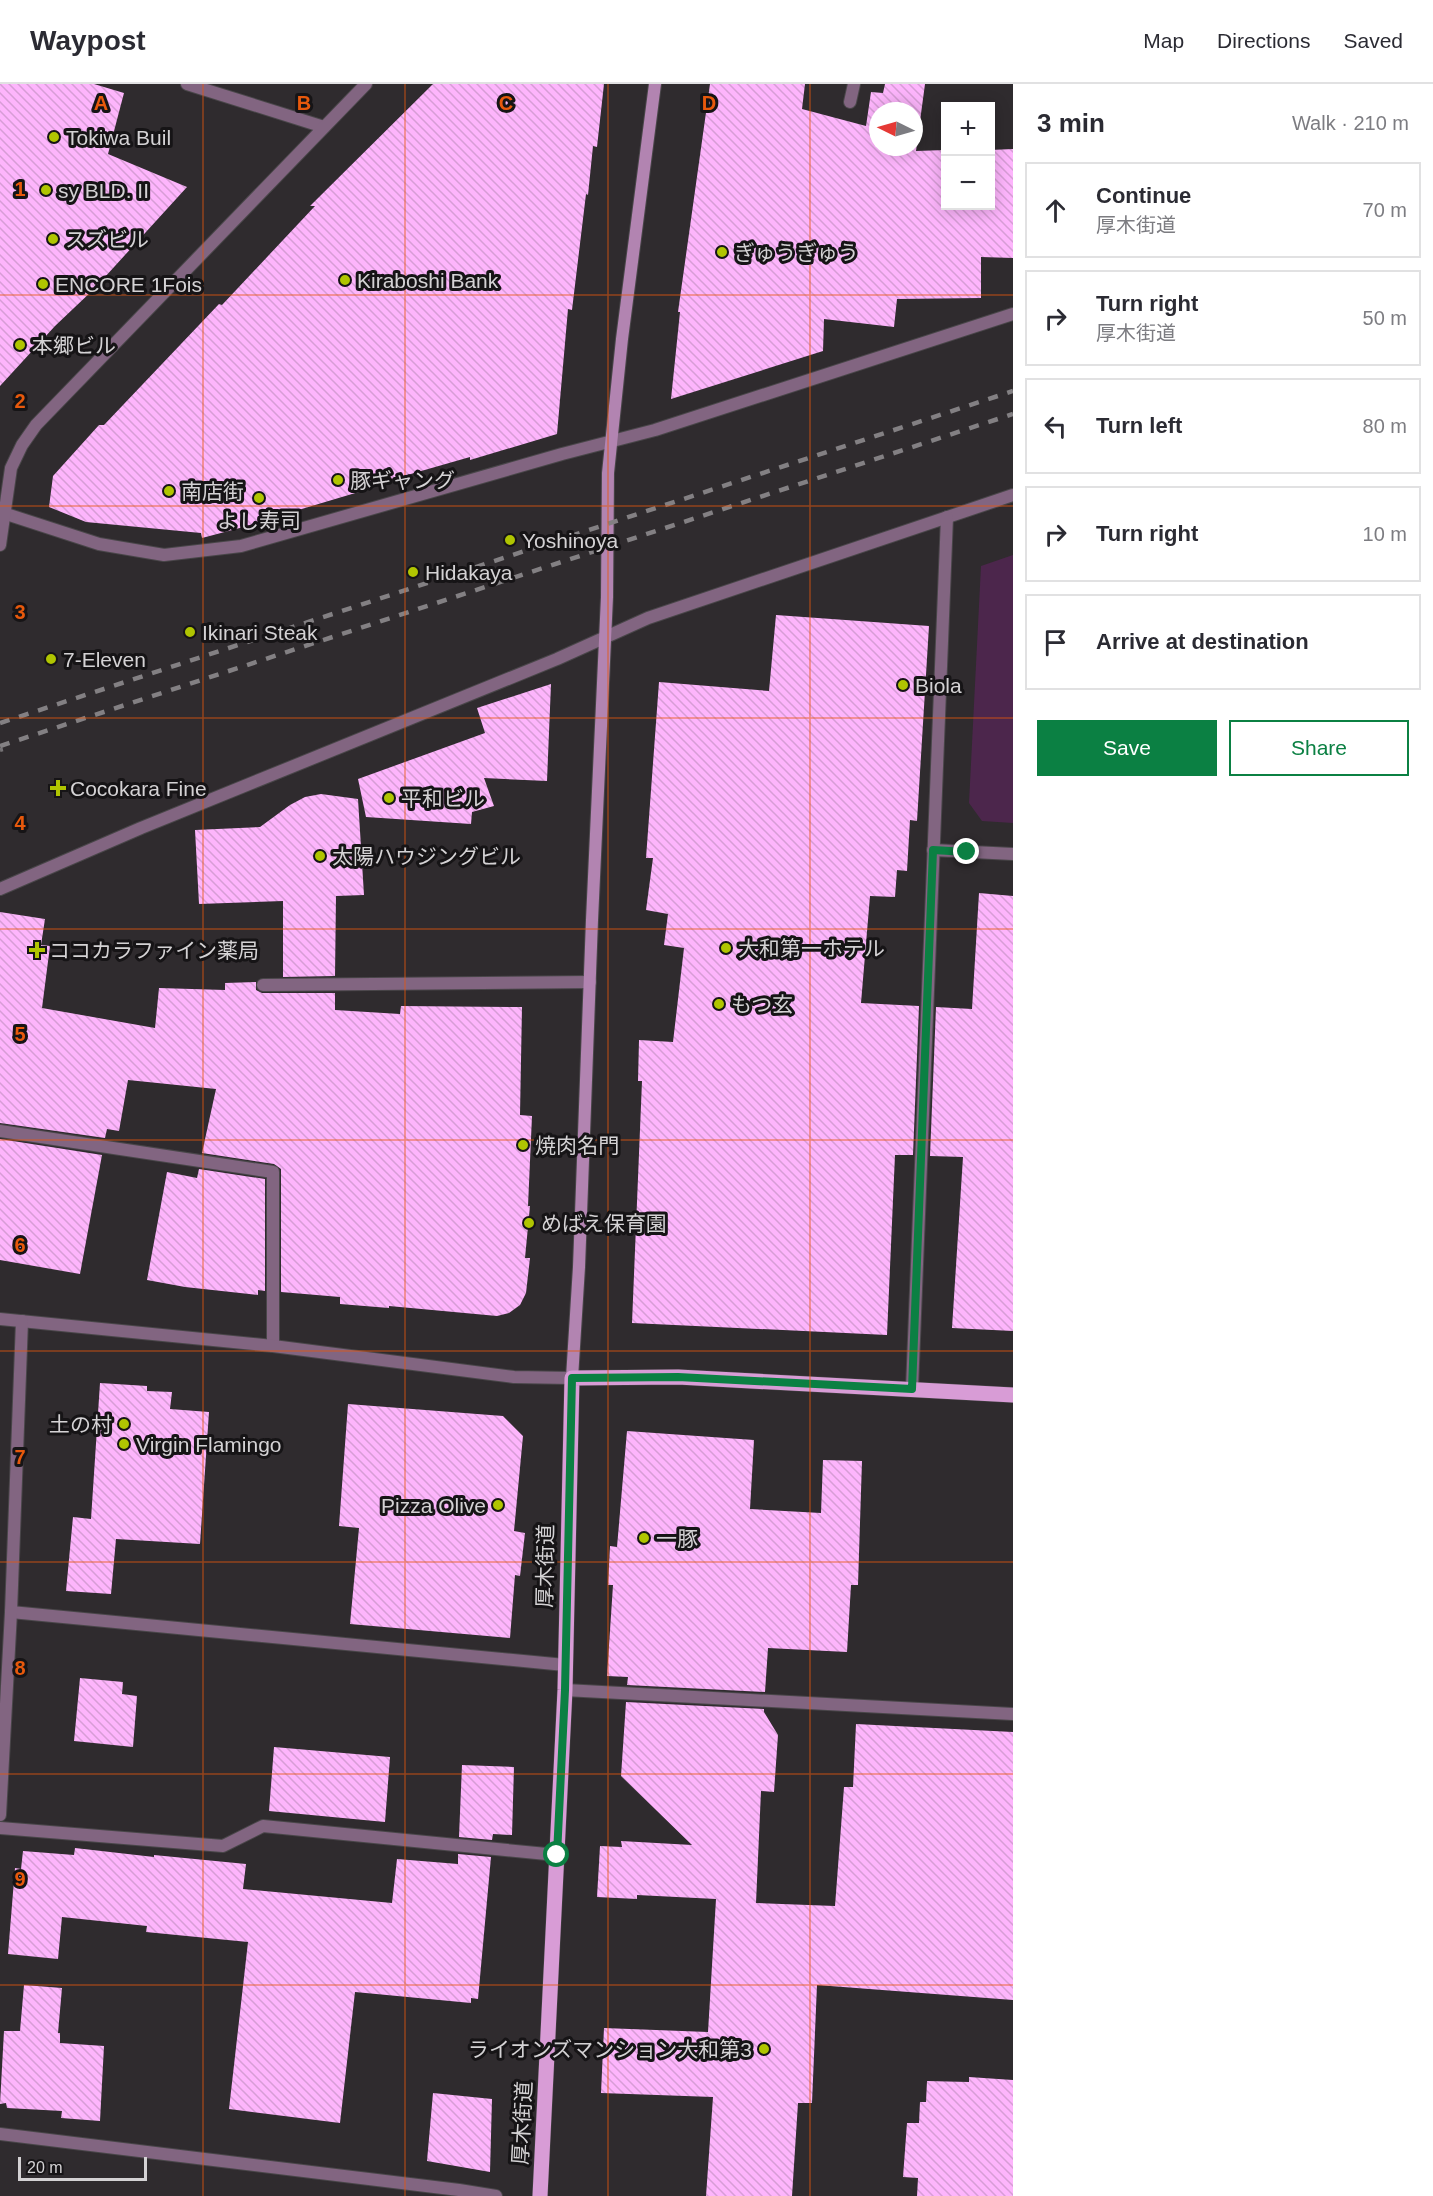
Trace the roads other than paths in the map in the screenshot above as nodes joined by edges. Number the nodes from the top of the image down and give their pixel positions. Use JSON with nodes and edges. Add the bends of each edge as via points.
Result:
{"nodes":[{"id":1,"x":187,"y":84,"type":"edge"},
{"id":2,"x":366,"y":84,"type":"edge"},
{"id":3,"x":655,"y":84,"type":"edge"},
{"id":4,"x":854,"y":84,"type":"edge"},
{"id":5,"x":850,"y":102,"type":"dead end"},
{"id":6,"x":324,"y":127,"type":"junction"},
{"id":7,"x":1013,"y":314,"type":"edge"},
{"id":8,"x":610,"y":442,"type":"junction"},
{"id":9,"x":1013,"y":495,"type":"edge"},
{"id":10,"x":2,"y":514,"type":"edge"},
{"id":11,"x":947,"y":517,"type":"junction"},
{"id":12,"x":0,"y":545,"type":"edge"},
{"id":13,"x":605,"y":637,"type":"junction"},
{"id":14,"x":933,"y":850,"type":"junction"},
{"id":15,"x":1013,"y":854,"type":"edge"},
{"id":16,"x":0,"y":889,"type":"edge"},
{"id":17,"x":590,"y":982,"type":"junction"},
{"id":18,"x":263,"y":985,"type":"dead end"},
{"id":19,"x":0,"y":1131,"type":"edge"},
{"id":20,"x":0,"y":1319,"type":"edge"},
{"id":21,"x":22,"y":1321,"type":"junction"},
{"id":22,"x":273,"y":1346,"type":"junction"},
{"id":23,"x":572,"y":1378,"type":"junction"},
{"id":24,"x":912,"y":1389,"type":"junction"},
{"id":25,"x":1013,"y":1395,"type":"edge"},
{"id":26,"x":11,"y":1612,"type":"junction"},
{"id":27,"x":565,"y":1665,"type":"junction"},
{"id":28,"x":565,"y":1690,"type":"junction"},
{"id":29,"x":1013,"y":1714,"type":"edge"},
{"id":30,"x":0,"y":1815,"type":"edge"},
{"id":31,"x":0,"y":1828,"type":"edge"},
{"id":32,"x":557,"y":1855,"type":"junction"},
{"id":33,"x":0,"y":2134,"type":"edge"},
{"id":34,"x":496,"y":2196,"type":"edge"},
{"id":35,"x":540,"y":2196,"type":"edge"}],
"edges":[{"from":1,"to":6,"type":"street"},
{"from":2,"to":6,"type":"street"},
{"from":3,"to":8,"type":"street"},
{"from":4,"to":5,"type":"street"},
{"from":6,"to":10,"type":"street","via":[[36,425],[11,468]]},
{"from":7,"to":8,"type":"street"},
{"from":8,"to":10,"type":"street","via":[[241,546],[164,555],[99,544]]},
{"from":8,"to":13,"type":"street"},
{"from":9,"to":11,"type":"street"},
{"from":10,"to":12,"type":"street"},
{"from":11,"to":13,"type":"street","via":[[648,618]]},
{"from":11,"to":14,"type":"street"},
{"from":13,"to":16,"type":"street"},
{"from":13,"to":17,"type":"street"},
{"from":14,"to":15,"type":"street"},
{"from":14,"to":24,"type":"street"},
{"from":17,"to":18,"type":"street"},
{"from":17,"to":23,"type":"street"},
{"from":19,"to":22,"type":"street","via":[[273,1172]]},
{"from":20,"to":21,"type":"street"},
{"from":21,"to":22,"type":"street"},
{"from":21,"to":26,"type":"street"},
{"from":22,"to":23,"type":"street","via":[[514,1377]]},
{"from":23,"to":24,"type":"main road","via":[[678,1377]]},
{"from":23,"to":27,"type":"main road","name":"厚木街道"},
{"from":24,"to":25,"type":"main road"},
{"from":26,"to":27,"type":"street"},
{"from":26,"to":30,"type":"street"},
{"from":27,"to":28,"type":"main road","name":"厚木街道"},
{"from":28,"to":29,"type":"street"},
{"from":28,"to":32,"type":"main road","name":"厚木街道"},
{"from":31,"to":32,"type":"street","via":[[223,1846],[263,1826]]},
{"from":32,"to":35,"type":"main road","name":"厚木街道"},
{"from":33,"to":34,"type":"street"}]}
